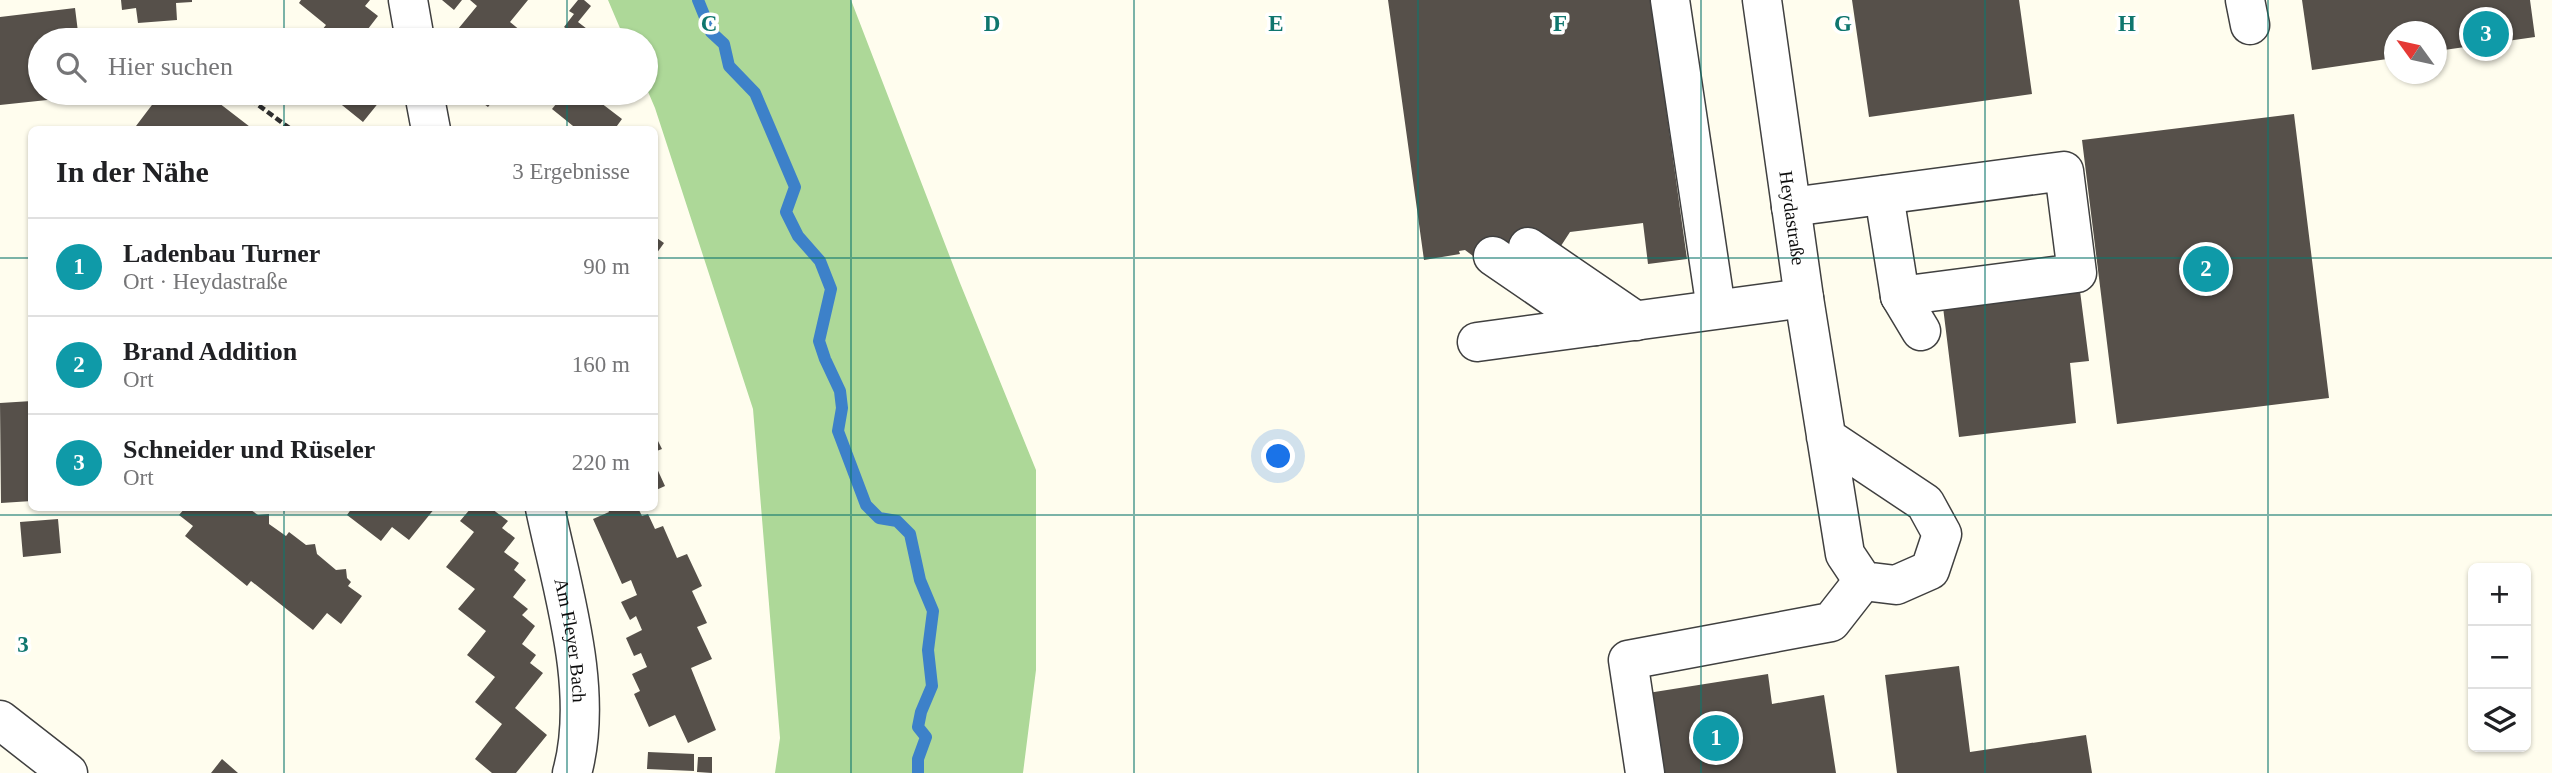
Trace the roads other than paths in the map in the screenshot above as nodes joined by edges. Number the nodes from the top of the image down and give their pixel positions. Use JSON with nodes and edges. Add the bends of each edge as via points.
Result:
{"nodes":[{"id":1,"x":408,"y":0,"type":"edge"},
{"id":2,"x":1670,"y":0,"type":"edge"},
{"id":3,"x":1762,"y":0,"type":"edge"},
{"id":4,"x":413,"y":28,"type":"edge"},
{"id":5,"x":426,"y":105,"type":"edge"},
{"id":6,"x":430,"y":126,"type":"edge"},
{"id":7,"x":1885,"y":195,"type":"junction"},
{"id":8,"x":1791,"y":207,"type":"junction"},
{"id":9,"x":1900,"y":296,"type":"junction"},
{"id":10,"x":1804,"y":298,"type":"junction"},
{"id":11,"x":1716,"y":309,"type":"junction"},
{"id":12,"x":1636,"y":321,"type":"junction"},
{"id":13,"x":1595,"y":326,"type":"junction"},
{"id":14,"x":1921,"y":331,"type":"dead end"},
{"id":15,"x":1477,"y":342,"type":"dead end"},
{"id":16,"x":1825,"y":438,"type":"junction"},
{"id":17,"x":546,"y":511,"type":"edge"},
{"id":18,"x":1863,"y":581,"type":"junction"},
{"id":19,"x":0,"y":720,"type":"edge"},
{"id":20,"x":68,"y":773,"type":"edge"},
{"id":21,"x":572,"y":773,"type":"edge"},
{"id":22,"x":1645,"y":773,"type":"edge"}],
"edges":[{"from":1,"to":4,"type":"street"},
{"from":2,"to":11,"type":"street"},
{"from":3,"to":8,"type":"street","name":"Heydastraße"},
{"from":5,"to":6,"type":"street"},
{"from":7,"to":8,"type":"street"},
{"from":7,"to":9,"type":"street"},
{"from":7,"to":9,"type":"street","via":[[2064,171],[2077,273]]},
{"from":8,"to":10,"type":"street","name":"Heydastraße"},
{"from":9,"to":14,"type":"street"},
{"from":10,"to":11,"type":"street"},
{"from":10,"to":16,"type":"street","name":"Heydastraße"},
{"from":11,"to":12,"type":"street"},
{"from":12,"to":13,"type":"street"},
{"from":12,"to":13,"type":"street","via":[[1511,251]]},
{"from":13,"to":15,"type":"street"},
{"from":16,"to":18,"type":"street","name":"Heydastraße","via":[[1845,554]]},
{"from":16,"to":18,"type":"street","via":[[1925,503],[1942,534],[1930,570],[1896,585]]},
{"from":17,"to":21,"type":"street","name":"Am Fleyer Bach","via":[[581,678],[579,751]]},
{"from":18,"to":22,"type":"street","via":[[1831,622],[1628,660]]},
{"from":19,"to":20,"type":"street"}]}
